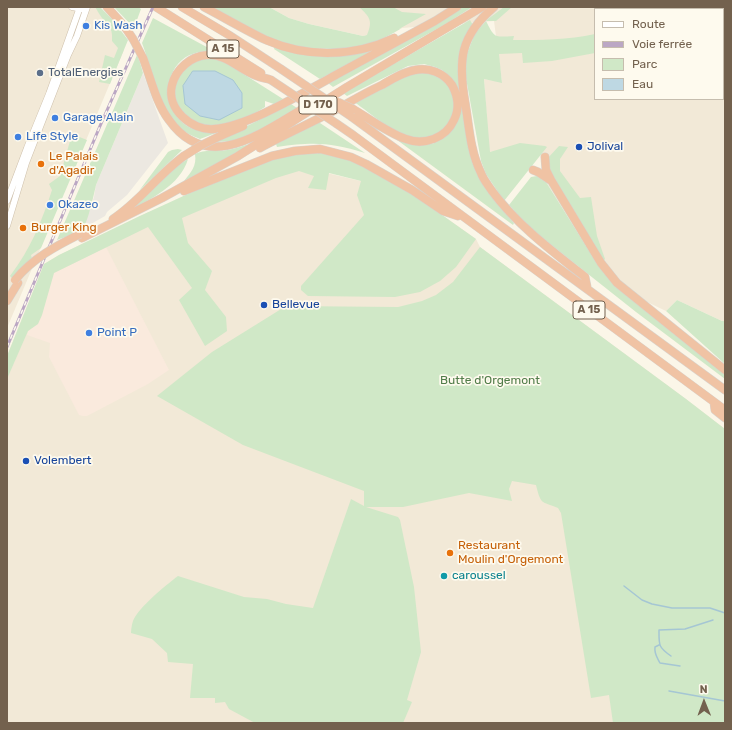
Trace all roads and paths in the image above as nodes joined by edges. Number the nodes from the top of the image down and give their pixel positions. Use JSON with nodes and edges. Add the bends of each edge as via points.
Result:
{"nodes":[{"id":1,"x":72,"y":7,"type":"edge"},
{"id":2,"x":107,"y":7,"type":"edge"},
{"id":3,"x":156,"y":7,"type":"edge"},
{"id":4,"x":182,"y":7,"type":"edge"},
{"id":5,"x":204,"y":7,"type":"edge"},
{"id":6,"x":453,"y":7,"type":"edge"},
{"id":7,"x":457,"y":7,"type":"edge"},
{"id":8,"x":482,"y":7,"type":"edge"},
{"id":9,"x":494,"y":7,"type":"edge"},
{"id":10,"x":83,"y":8,"type":"edge"},
{"id":11,"x":446,"y":29,"type":"junction"},
{"id":12,"x":336,"y":75,"type":"junction"},
{"id":13,"x":271,"y":80,"type":"junction"},
{"id":14,"x":48,"y":102,"type":"junction"},
{"id":15,"x":352,"y":113,"type":"junction"},
{"id":16,"x":545,"y":157,"type":"dead end"},
{"id":17,"x":533,"y":170,"type":"dead end"},
{"id":18,"x":551,"y":180,"type":"junction"},
{"id":19,"x":192,"y":182,"type":"junction"},
{"id":20,"x":7,"y":201,"type":"edge"},
{"id":21,"x":139,"y":210,"type":"junction"},
{"id":22,"x":464,"y":218,"type":"junction"},
{"id":23,"x":7,"y":226,"type":"edge"},
{"id":24,"x":81,"y":236,"type":"junction"},
{"id":25,"x":16,"y":281,"type":"junction"},
{"id":26,"x":587,"y":288,"type":"junction"},
{"id":27,"x":7,"y":292,"type":"edge"},
{"id":28,"x":7,"y":301,"type":"edge"},
{"id":29,"x":700,"y":370,"type":"junction"},
{"id":30,"x":725,"y":370,"type":"edge"},
{"id":31,"x":725,"y":382,"type":"edge"},
{"id":32,"x":725,"y":390,"type":"edge"},
{"id":33,"x":714,"y":402,"type":"junction"},
{"id":34,"x":725,"y":410,"type":"edge"},
{"id":35,"x":725,"y":418,"type":"edge"}],
"edges":[{"from":1,"to":10,"type":"main road"},
{"from":2,"to":11,"type":"highway","bridge":true,"via":[[133,39],[169,120],[180,133],[197,144],[216,147],[245,141]]},
{"from":3,"to":13,"type":"highway","number":"A 15"},
{"from":4,"to":15,"type":"highway","number":"A 15","bridge":true},
{"from":5,"to":6,"type":"highway","via":[[267,40],[301,50],[344,53],[382,44]]},
{"from":7,"to":12,"type":"highway","number":"D 170"},
{"from":8,"to":11,"type":"highway","number":"D 170"},
{"from":9,"to":26,"type":"highway","via":[[476,25],[469,36],[462,57],[462,79],[476,160],[481,173],[501,203],[524,227],[585,278]]},
{"from":10,"to":14,"type":"main road","via":[[72,48],[66,54]]},
{"from":11,"to":19,"type":"highway","number":"D 170"},
{"from":12,"to":13,"type":"highway","via":[[262,113],[214,129],[199,127],[184,119],[172,94],[172,85],[185,63],[207,54],[218,56],[256,76]]},
{"from":12,"to":24,"type":"highway","number":"D 170","bridge":true,"via":[[282,107],[184,156],[125,210]]},
{"from":13,"to":22,"type":"highway","number":"A 15","bridge":true,"via":[[353,135]]},
{"from":14,"to":20,"type":"main road"},
{"from":14,"to":23,"type":"main road"},
{"from":15,"to":19,"type":"highway","via":[[405,139],[423,142],[432,140],[448,130],[457,114],[458,106],[455,91],[442,74],[424,69],[400,74],[337,109]]},
{"from":15,"to":26,"type":"highway","number":"A 15"},
{"from":16,"to":18,"type":"highway","via":[[546,170]]},
{"from":17,"to":18,"type":"highway"},
{"from":18,"to":30,"type":"highway","via":[[600,263],[617,283]]},
{"from":19,"to":21,"type":"highway","number":"D 170"},
{"from":21,"to":22,"type":"highway","via":[[272,156],[320,149],[366,164],[443,211]]},
{"from":21,"to":24,"type":"highway","number":"D 170"},
{"from":22,"to":33,"type":"highway","number":"A 15"},
{"from":24,"to":25,"type":"highway","number":"D 170","bridge":true,"via":[[39,256],[27,266]]},
{"from":25,"to":27,"type":"highway","number":"D 170"},
{"from":25,"to":28,"type":"highway","number":"D 170"},
{"from":26,"to":29,"type":"highway","number":"A 15"},
{"from":29,"to":31,"type":"highway","via":[[709,370]]},
{"from":29,"to":32,"type":"highway","number":"A 15"},
{"from":33,"to":34,"type":"highway","number":"A 15"},
{"from":33,"to":35,"type":"highway","via":[[715,410]]}]}
